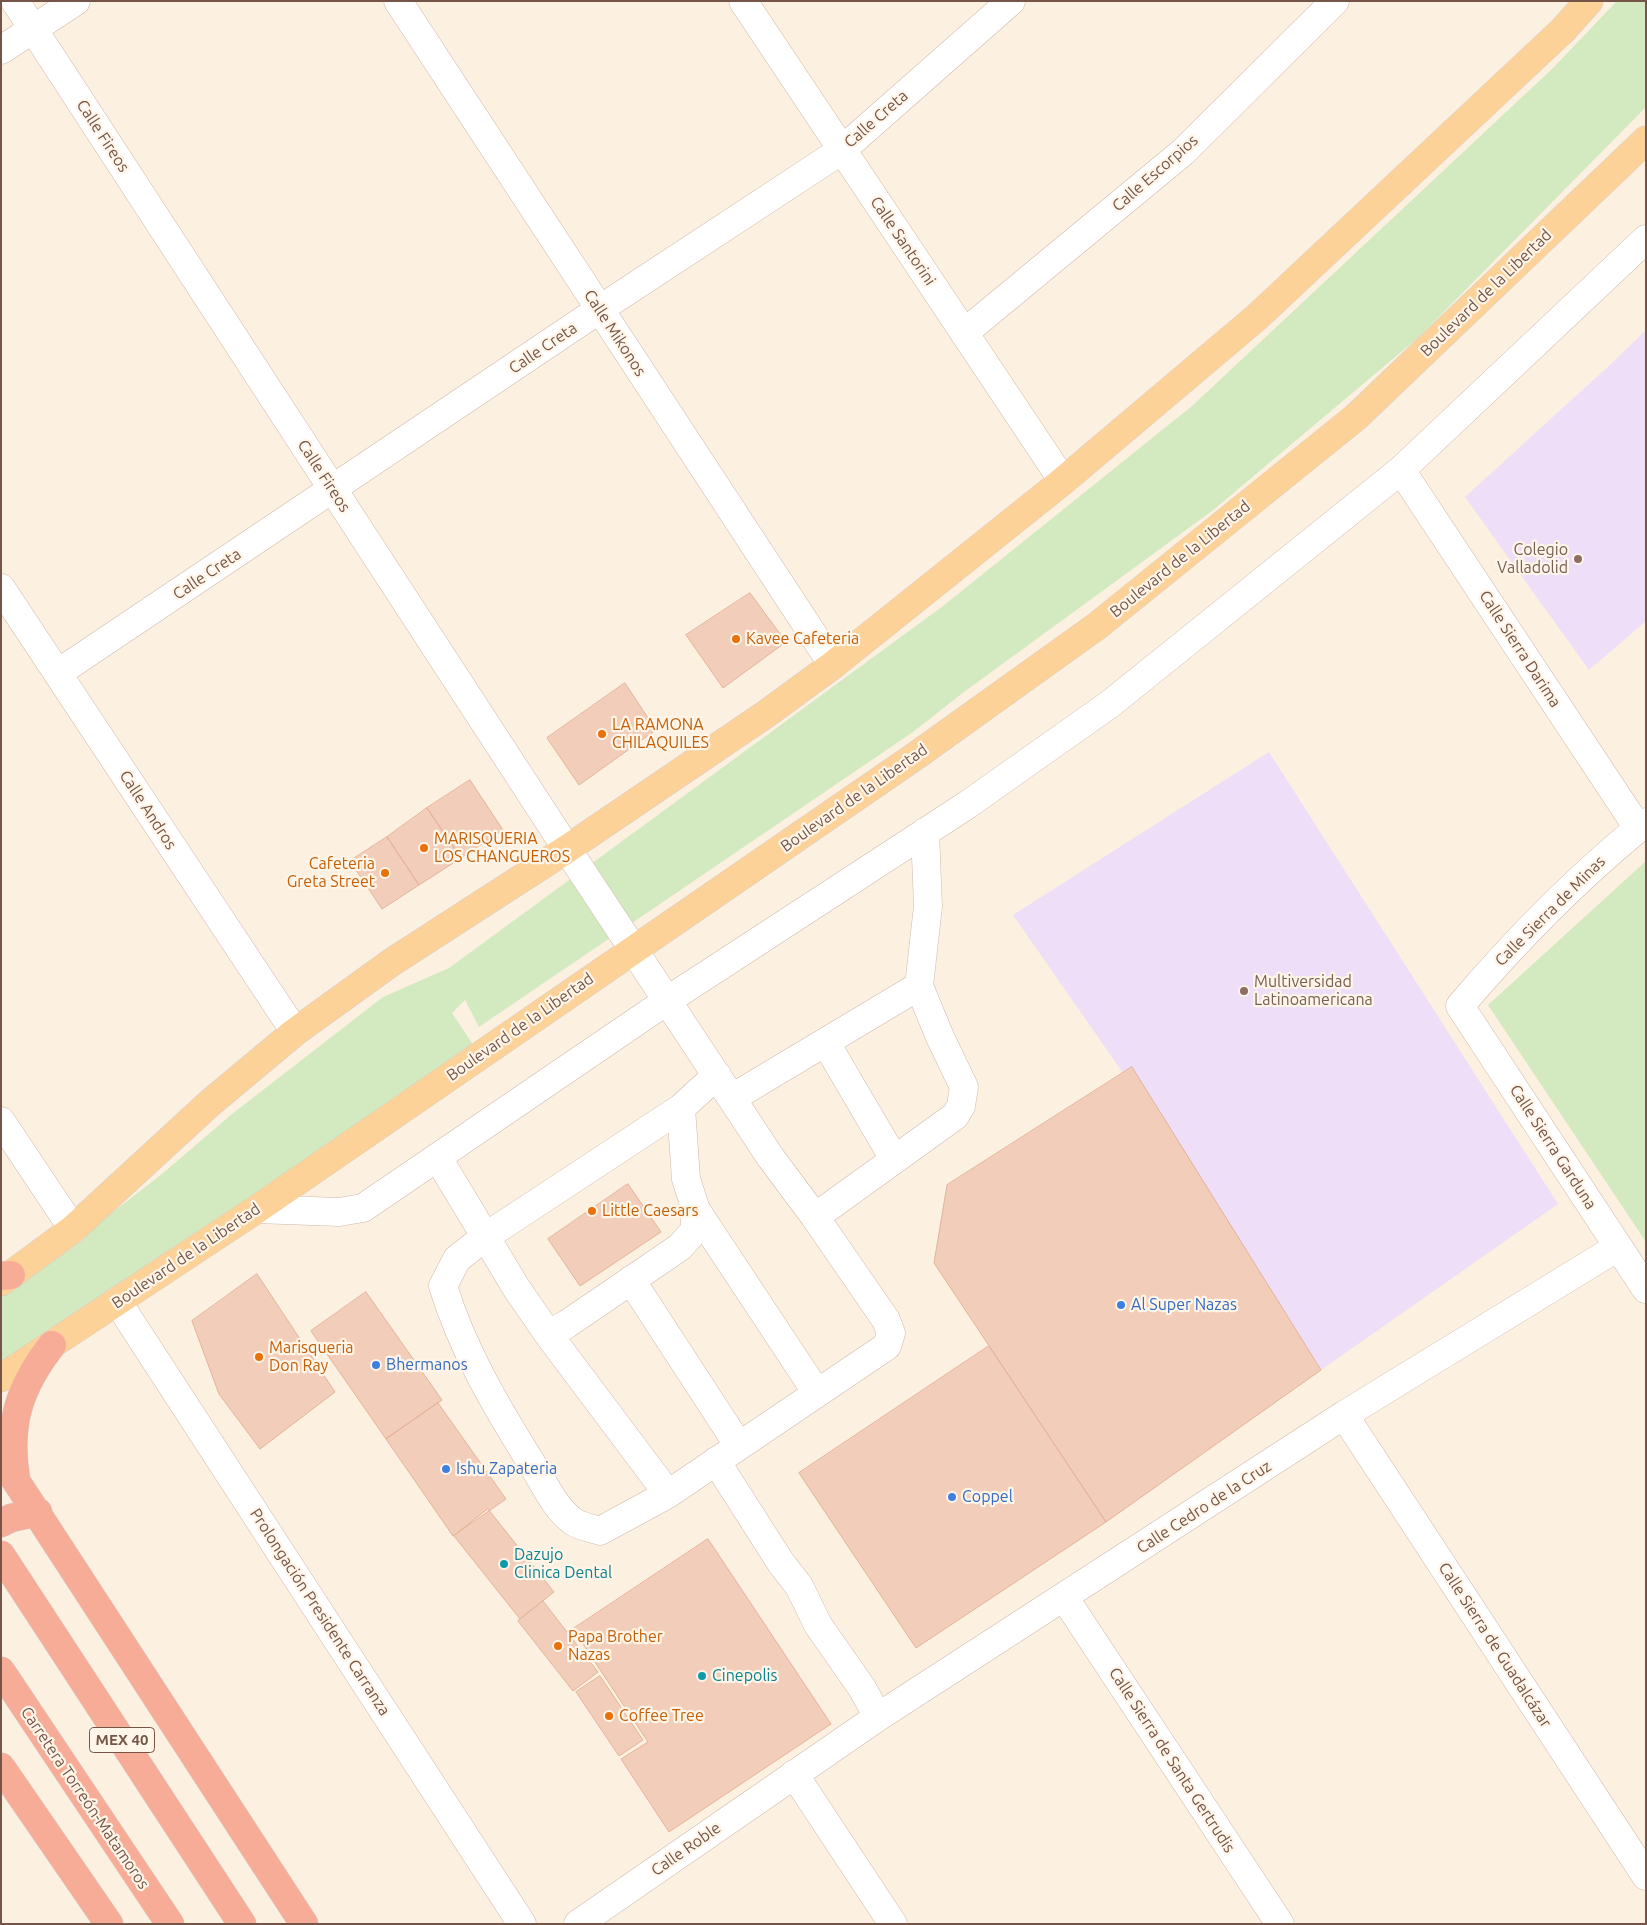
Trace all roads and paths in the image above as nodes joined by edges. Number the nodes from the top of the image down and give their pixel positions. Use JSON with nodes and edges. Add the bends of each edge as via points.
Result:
{"nodes":[{"id":1,"x":15,"y":1,"type":"edge"},
{"id":2,"x":76,"y":1,"type":"edge"},
{"id":3,"x":398,"y":1,"type":"edge"},
{"id":4,"x":743,"y":1,"type":"edge"},
{"id":5,"x":1011,"y":1,"type":"edge"},
{"id":6,"x":1335,"y":1,"type":"edge"},
{"id":7,"x":1589,"y":1,"type":"edge"},
{"id":8,"x":33,"y":29,"type":"junction"},
{"id":9,"x":1,"y":50,"type":"edge"},
{"id":10,"x":1646,"y":140,"type":"edge"},
{"id":11,"x":842,"y":150,"type":"junction"},
{"id":12,"x":1646,"y":239,"type":"edge"},
{"id":13,"x":600,"y":309,"type":"junction"},
{"id":14,"x":964,"y":333,"type":"junction"},
{"id":15,"x":1401,"y":470,"type":"junction"},
{"id":16,"x":1063,"y":481,"type":"junction"},
{"id":17,"x":333,"y":490,"type":"junction"},
{"id":18,"x":1,"y":588,"type":"edge"},
{"id":19,"x":833,"y":665,"type":"junction"},
{"id":20,"x":58,"y":673,"type":"junction"},
{"id":21,"x":1642,"y":825,"type":"edge"},
{"id":22,"x":925,"y":832,"type":"junction"},
{"id":23,"x":566,"y":849,"type":"junction"},
{"id":24,"x":634,"y":949,"type":"junction"},
{"id":25,"x":919,"y":986,"type":"junction"},
{"id":26,"x":668,"y":1000,"type":"junction"},
{"id":27,"x":1460,"y":1006,"type":"joint"},
{"id":28,"x":295,"y":1032,"type":"junction"},
{"id":29,"x":826,"y":1043,"type":"junction"},
{"id":30,"x":716,"y":1075,"type":"junction"},
{"id":31,"x":732,"y":1098,"type":"junction"},
{"id":32,"x":681,"y":1108,"type":"junction"},
{"id":33,"x":1,"y":1121,"type":"edge"},
{"id":34,"x":438,"y":1158,"type":"junction"},
{"id":35,"x":894,"y":1159,"type":"junction"},
{"id":36,"x":257,"y":1209,"type":"junction"},
{"id":37,"x":696,"y":1210,"type":"junction"},
{"id":38,"x":815,"y":1217,"type":"junction"},
{"id":39,"x":73,"y":1229,"type":"junction"},
{"id":40,"x":486,"y":1237,"type":"junction"},
{"id":41,"x":1618,"y":1247,"type":"junction"},
{"id":42,"x":4,"y":1278,"type":"edge"},
{"id":43,"x":630,"y":1280,"type":"junction"},
{"id":44,"x":1646,"y":1288,"type":"edge"},
{"id":45,"x":117,"y":1301,"type":"junction"},
{"id":46,"x":548,"y":1334,"type":"junction"},
{"id":47,"x":52,"y":1345,"type":"junction"},
{"id":48,"x":1,"y":1378,"type":"edge"},
{"id":49,"x":817,"y":1393,"type":"junction"},
{"id":50,"x":1344,"y":1415,"type":"junction"},
{"id":51,"x":739,"y":1446,"type":"junction"},
{"id":52,"x":716,"y":1461,"type":"junction"},
{"id":53,"x":8,"y":1469,"type":"edge"},
{"id":54,"x":668,"y":1494,"type":"junction"},
{"id":55,"x":38,"y":1512,"type":"junction"},
{"id":56,"x":1,"y":1523,"type":"edge"},
{"id":57,"x":1,"y":1556,"type":"edge"},
{"id":58,"x":1064,"y":1597,"type":"junction"},
{"id":59,"x":1,"y":1671,"type":"edge"},
{"id":60,"x":878,"y":1717,"type":"junction"},
{"id":61,"x":1,"y":1767,"type":"edge"},
{"id":62,"x":794,"y":1774,"type":"junction"},
{"id":63,"x":1646,"y":1876,"type":"edge"},
{"id":64,"x":109,"y":1924,"type":"edge"},
{"id":65,"x":170,"y":1924,"type":"edge"},
{"id":66,"x":242,"y":1924,"type":"edge"},
{"id":67,"x":304,"y":1924,"type":"edge"},
{"id":68,"x":522,"y":1924,"type":"edge"},
{"id":69,"x":578,"y":1924,"type":"edge"},
{"id":70,"x":893,"y":1924,"type":"edge"},
{"id":71,"x":1280,"y":1924,"type":"edge"}],
"edges":[{"from":1,"to":8,"type":"street","name":"Calle Fireos"},
{"from":2,"to":8,"type":"street"},
{"from":3,"to":13,"type":"street","name":"Calle Mikonos"},
{"from":4,"to":11,"type":"street","name":"Calle Santorini"},
{"from":5,"to":11,"type":"street","name":"Calle Creta"},
{"from":6,"to":14,"type":"street","name":"Calle Escorpios","via":[[1183,152]]},
{"from":7,"to":16,"type":"main road","via":[[1563,30],[1257,317]]},
{"from":8,"to":9,"type":"street"},
{"from":8,"to":17,"type":"street","name":"Calle Fireos"},
{"from":10,"to":24,"type":"main road","name":"Boulevard de la Libertad","via":[[1356,417],[1097,626],[917,755]]},
{"from":11,"to":13,"type":"street","name":"Calle Creta"},
{"from":11,"to":14,"type":"street","name":"Calle Santorini"},
{"from":12,"to":15,"type":"street"},
{"from":13,"to":17,"type":"street","name":"Calle Creta"},
{"from":13,"to":19,"type":"street","name":"Calle Mikonos"},
{"from":14,"to":16,"type":"street","name":"Calle Santorini"},
{"from":15,"to":21,"type":"street","name":"Calle Sierra Darima"},
{"from":15,"to":22,"type":"street","via":[[1110,704]]},
{"from":16,"to":19,"type":"main road"},
{"from":17,"to":20,"type":"street","name":"Calle Creta"},
{"from":17,"to":23,"type":"street","name":"Calle Fireos"},
{"from":18,"to":20,"type":"street","name":"Calle Andros"},
{"from":19,"to":23,"type":"main road"},
{"from":20,"to":28,"type":"street","name":"Calle Andros"},
{"from":21,"to":27,"type":"street","name":"Calle Sierra de Minas","via":[[1540,918]]},
{"from":22,"to":25,"type":"street","via":[[928,906]]},
{"from":22,"to":26,"type":"street"},
{"from":23,"to":24,"type":"street","name":"Calle Fireos"},
{"from":23,"to":28,"type":"main road","via":[[392,962]]},
{"from":24,"to":26,"type":"street","name":"Calle Fireos"},
{"from":24,"to":36,"type":"main road","name":"Boulevard de la Libertad"},
{"from":25,"to":29,"type":"street"},
{"from":25,"to":35,"type":"street","via":[[964,1087],[964,1098],[955,1116]]},
{"from":26,"to":30,"type":"street","name":"Calle Fireos"},
{"from":26,"to":34,"type":"street"},
{"from":27,"to":41,"type":"street","name":"Calle Sierra Garduna"},
{"from":28,"to":39,"type":"main road","via":[[210,1103]]},
{"from":29,"to":31,"type":"street"},
{"from":29,"to":35,"type":"street"},
{"from":30,"to":31,"type":"street","name":"Calle Fireos"},
{"from":30,"to":32,"type":"street"},
{"from":31,"to":38,"type":"street","name":"Calle Fireos"},
{"from":32,"to":37,"type":"street","via":[[686,1178]]},
{"from":32,"to":40,"type":"street"},
{"from":33,"to":39,"type":"street"},
{"from":34,"to":36,"type":"street","via":[[363,1208],[339,1212]]},
{"from":34,"to":40,"type":"street"},
{"from":35,"to":38,"type":"street"},
{"from":36,"to":45,"type":"main road","name":"Boulevard de la Libertad"},
{"from":37,"to":43,"type":"street","via":[[694,1231],[680,1247]]},
{"from":37,"to":49,"type":"street"},
{"from":38,"to":49,"type":"street","name":"Calle Fireos","via":[[886,1320],[891,1333],[887,1346]]},
{"from":39,"to":42,"type":"main road"},
{"from":40,"to":46,"type":"street"},
{"from":40,"to":54,"type":"street","via":[[457,1259],[443,1286],[453,1320],[473,1363],[556,1504],[575,1523],[600,1531]]},
{"from":41,"to":44,"type":"street","name":"Calle Sierra Garduna"},
{"from":41,"to":50,"type":"street","name":"Calle Cedro de la Cruz"},
{"from":43,"to":46,"type":"street"},
{"from":43,"to":51,"type":"street"},
{"from":45,"to":47,"type":"main road","name":"Boulevard de la Libertad"},
{"from":45,"to":68,"type":"street","name":"Prolongación Presidente Carranza"},
{"from":46,"to":54,"type":"street"},
{"from":47,"to":48,"type":"main road","name":"Boulevard de la Libertad"},
{"from":47,"to":53,"type":"highway","via":[[28,1379],[15,1417],[12,1459]]},
{"from":49,"to":51,"type":"street"},
{"from":50,"to":58,"type":"street","name":"Calle Cedro de la Cruz"},
{"from":50,"to":63,"type":"street","name":"Calle Sierra de Guadalcázar"},
{"from":51,"to":52,"type":"street"},
{"from":52,"to":54,"type":"street"},
{"from":52,"to":60,"type":"street","via":[[799,1586],[818,1625]]},
{"from":53,"to":55,"type":"highway"},
{"from":55,"to":56,"type":"highway"},
{"from":55,"to":67,"type":"highway"},
{"from":57,"to":66,"type":"highway","number":"MEX 40"},
{"from":58,"to":60,"type":"street","name":"Calle Cedro de la Cruz"},
{"from":58,"to":71,"type":"street","name":"Calle Sierra de Santa Gertrudis"},
{"from":59,"to":65,"type":"highway","name":"Carretera Torreón-Matamoros"},
{"from":60,"to":62,"type":"street","name":"Calle Cedro de la Cruz"},
{"from":61,"to":64,"type":"highway"},
{"from":62,"to":69,"type":"street","name":"Calle Roble"},
{"from":62,"to":70,"type":"street"}]}
